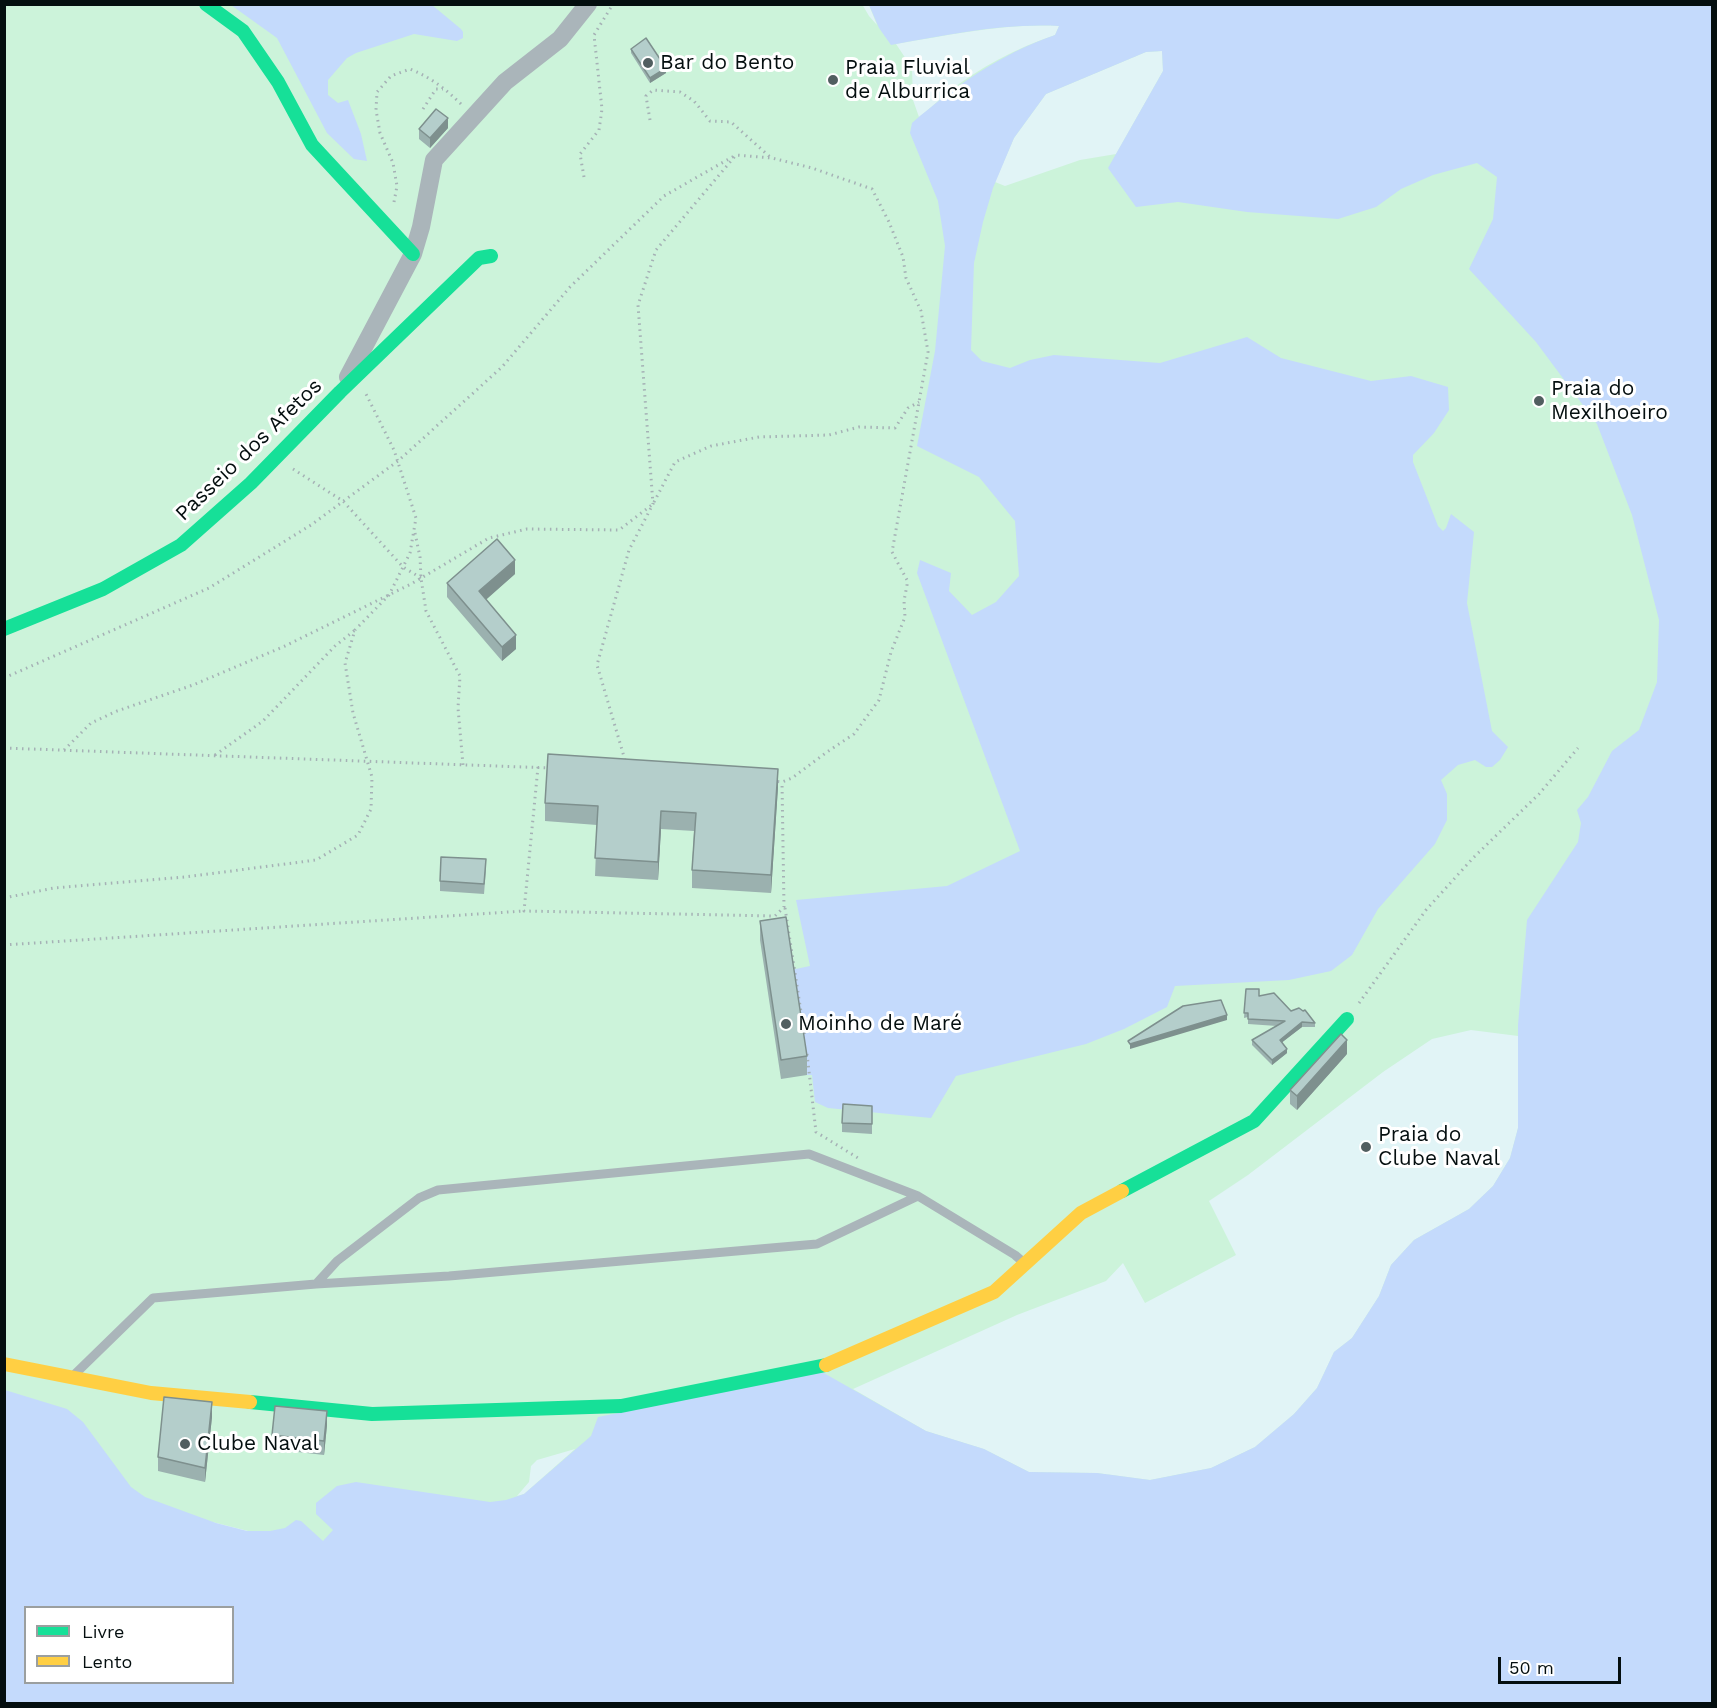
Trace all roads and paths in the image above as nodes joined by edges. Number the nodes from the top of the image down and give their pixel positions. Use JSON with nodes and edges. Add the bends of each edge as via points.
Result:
{"nodes":[{"id":1,"x":206,"y":4,"type":"edge"},
{"id":2,"x":588,"y":4,"type":"edge"},
{"id":3,"x":613,"y":4,"type":"edge"},
{"id":4,"x":446,"y":89,"type":"junction"},
{"id":5,"x":423,"y":109,"type":"dead end"},
{"id":6,"x":473,"y":116,"type":"junction"},
{"id":7,"x":650,"y":120,"type":"dead end"},
{"id":8,"x":736,"y":155,"type":"junction"},
{"id":9,"x":772,"y":158,"type":"junction"},
{"id":10,"x":584,"y":177,"type":"dead end"},
{"id":11,"x":389,"y":228,"type":"junction"},
{"id":12,"x":413,"y":254,"type":"junction"},
{"id":13,"x":491,"y":256,"type":"dead end"},
{"id":14,"x":357,"y":376,"type":"junction"},
{"id":15,"x":340,"y":392,"type":"junction"},
{"id":16,"x":919,"y":402,"type":"junction"},
{"id":17,"x":276,"y":458,"type":"junction"},
{"id":18,"x":398,"y":461,"type":"junction"},
{"id":19,"x":343,"y":501,"type":"junction"},
{"id":20,"x":653,"y":504,"type":"junction"},
{"id":21,"x":414,"y":530,"type":"junction"},
{"id":22,"x":403,"y":567,"type":"junction"},
{"id":23,"x":421,"y":578,"type":"junction"},
{"id":24,"x":389,"y":595,"type":"junction"},
{"id":25,"x":4,"y":629,"type":"edge"},
{"id":26,"x":355,"y":630,"type":"junction"},
{"id":27,"x":4,"y":678,"type":"edge"},
{"id":28,"x":4,"y":748,"type":"edge"},
{"id":29,"x":1578,"y":748,"type":"dead end"},
{"id":30,"x":63,"y":750,"type":"junction"},
{"id":31,"x":214,"y":756,"type":"junction"},
{"id":32,"x":366,"y":761,"type":"junction"},
{"id":33,"x":626,"y":762,"type":"edge"},
{"id":34,"x":463,"y":765,"type":"junction"},
{"id":35,"x":538,"y":767,"type":"junction"},
{"id":36,"x":560,"y":768,"type":"edge"},
{"id":37,"x":770,"y":781,"type":"edge"},
{"id":38,"x":782,"y":782,"type":"junction"},
{"id":39,"x":4,"y":898,"type":"edge"},
{"id":40,"x":784,"y":908,"type":"junction"},
{"id":41,"x":524,"y":911,"type":"junction"},
{"id":42,"x":4,"y":945,"type":"edge"},
{"id":43,"x":1347,"y":1019,"type":"joint"},
{"id":44,"x":805,"y":1040,"type":"edge"},
{"id":45,"x":807,"y":1051,"type":"edge"},
{"id":46,"x":863,"y":1161,"type":"dead end"},
{"id":47,"x":918,"y":1196,"type":"junction"},
{"id":48,"x":1024,"y":1264,"type":"junction"},
{"id":49,"x":316,"y":1284,"type":"junction"},
{"id":50,"x":4,"y":1364,"type":"edge"},
{"id":51,"x":72,"y":1376,"type":"junction"}],
"edges":[{"from":1,"to":11,"type":"street","via":[[243,31],[278,82],[312,145]]},
{"from":2,"to":6,"type":"street","via":[[560,39],[505,82]]},
{"from":3,"to":10,"type":"path","via":[[594,35],[602,109],[599,130],[580,154]]},
{"from":4,"to":5,"type":"path","via":[[436,89]]},
{"from":4,"to":6,"type":"path"},
{"from":4,"to":11,"type":"path","via":[[410,69],[391,76],[377,92],[380,133],[393,163],[397,186]]},
{"from":6,"to":12,"type":"street","via":[[435,160]]},
{"from":7,"to":9,"type":"path","via":[[646,96],[653,90],[680,92],[710,121],[731,122]]},
{"from":8,"to":9,"type":"path"},
{"from":8,"to":18,"type":"path","via":[[664,196],[570,287],[502,367]]},
{"from":8,"to":20,"type":"path","via":[[656,250],[638,305]]},
{"from":9,"to":16,"type":"path","via":[[872,189],[889,222],[921,311],[928,352]]},
{"from":11,"to":12,"type":"street"},
{"from":12,"to":15,"type":"street"},
{"from":13,"to":14,"type":"street","name":"Passeio dos Afetos","via":[[479,258]]},
{"from":14,"to":15,"type":"street","name":"Passeio dos Afetos"},
{"from":14,"to":18,"type":"path"},
{"from":15,"to":17,"type":"street","name":"Passeio dos Afetos"},
{"from":16,"to":20,"type":"path","via":[[908,408],[895,428],[859,427],[829,435],[759,437],[711,446],[675,462]]},
{"from":16,"to":38,"type":"path","via":[[892,552],[907,580],[905,617],[891,651],[879,700],[854,734]]},
{"from":17,"to":19,"type":"path"},
{"from":17,"to":25,"type":"street","name":"Passeio dos Afetos","via":[[181,545],[103,588]]},
{"from":18,"to":19,"type":"path"},
{"from":18,"to":21,"type":"path","via":[[416,518]]},
{"from":19,"to":22,"type":"path"},
{"from":19,"to":27,"type":"path","via":[[209,588]]},
{"from":20,"to":23,"type":"path","via":[[619,530],[527,530],[489,538]]},
{"from":20,"to":33,"type":"path","via":[[629,550],[597,665]]},
{"from":21,"to":22,"type":"path"},
{"from":21,"to":23,"type":"path"},
{"from":22,"to":23,"type":"path"},
{"from":22,"to":24,"type":"path"},
{"from":23,"to":24,"type":"path"},
{"from":23,"to":34,"type":"path","via":[[426,611],[460,676],[458,708]]},
{"from":24,"to":26,"type":"path"},
{"from":24,"to":30,"type":"path","via":[[285,646],[91,723]]},
{"from":26,"to":31,"type":"path","via":[[263,721]]},
{"from":26,"to":32,"type":"path","via":[[345,663]]},
{"from":28,"to":30,"type":"path"},
{"from":29,"to":43,"type":"path","via":[[1539,794],[1426,910]]},
{"from":30,"to":31,"type":"path"},
{"from":31,"to":32,"type":"path"},
{"from":32,"to":34,"type":"path"},
{"from":32,"to":39,"type":"path","via":[[372,777],[371,809],[358,835],[316,860],[185,878],[54,888]]},
{"from":34,"to":35,"type":"path"},
{"from":35,"to":36,"type":"path"},
{"from":35,"to":41,"type":"path"},
{"from":37,"to":38,"type":"path"},
{"from":38,"to":40,"type":"path"},
{"from":40,"to":41,"type":"path","via":[[775,916]]},
{"from":40,"to":44,"type":"path"},
{"from":41,"to":42,"type":"path"},
{"from":43,"to":48,"type":"street","via":[[1254,1121],[1081,1212]]},
{"from":45,"to":46,"type":"path","via":[[816,1132]]},
{"from":47,"to":48,"type":"lane"},
{"from":47,"to":49,"type":"lane","via":[[817,1244]]},
{"from":47,"to":49,"type":"lane","via":[[809,1154],[438,1190],[419,1198],[337,1261]]},
{"from":48,"to":51,"type":"street","via":[[994,1292],[823,1366],[621,1406],[372,1414],[151,1393]]},
{"from":49,"to":51,"type":"lane","via":[[153,1298]]},
{"from":50,"to":51,"type":"street"}]}
